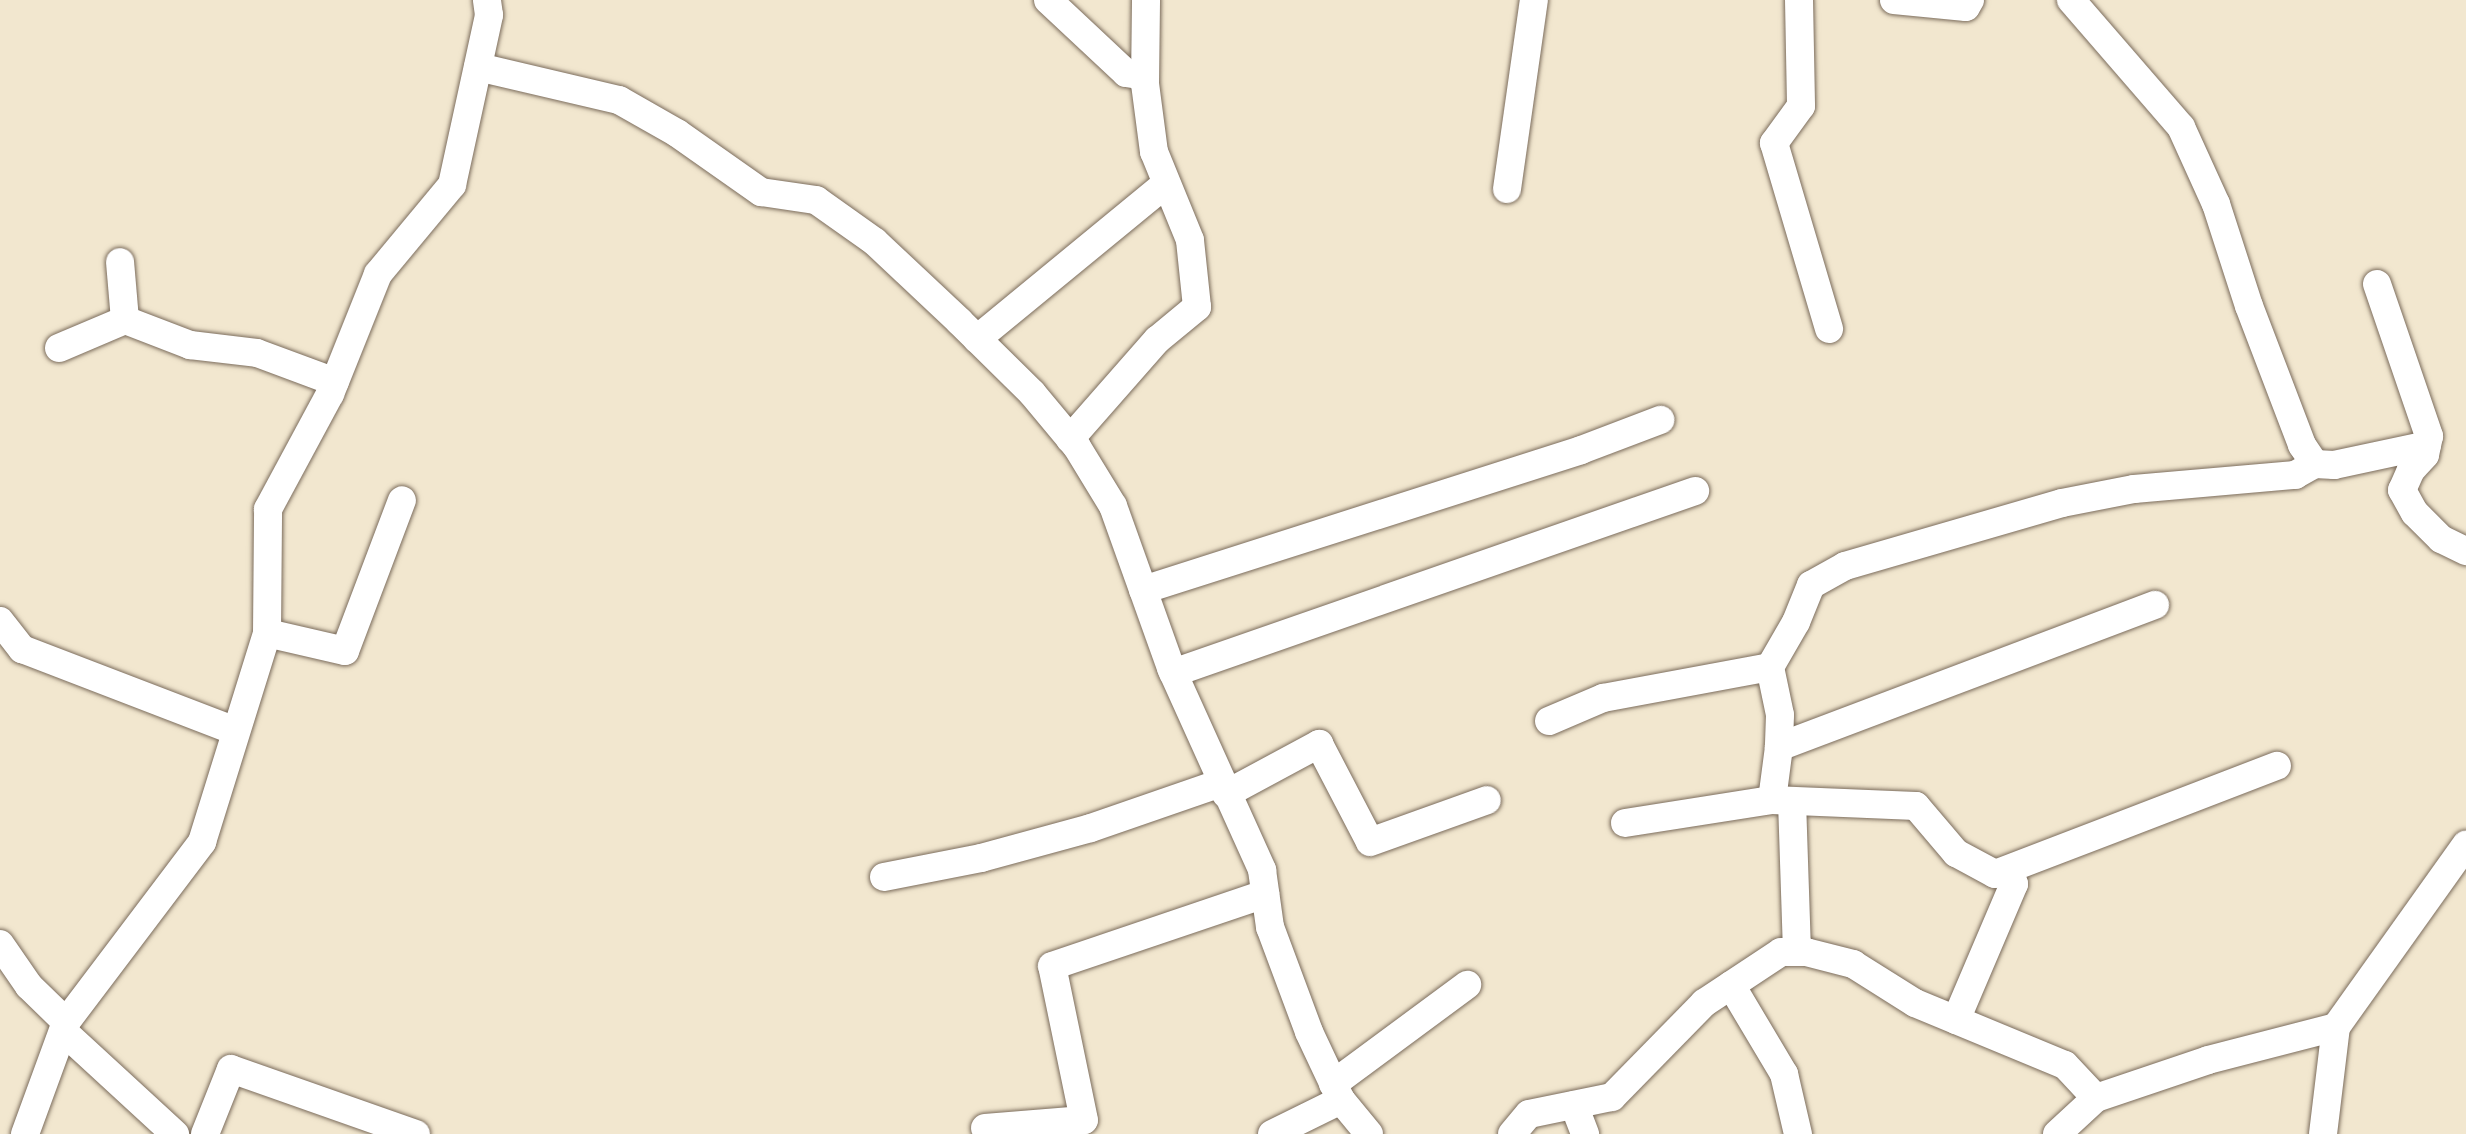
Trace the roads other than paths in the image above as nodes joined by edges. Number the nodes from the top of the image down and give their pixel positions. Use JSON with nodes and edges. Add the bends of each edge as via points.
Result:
{"nodes":[{"id":1,"x":487,"y":0,"type":"edge"},
{"id":2,"x":1048,"y":0,"type":"edge"},
{"id":3,"x":1146,"y":0,"type":"edge"},
{"id":4,"x":1534,"y":0,"type":"edge"},
{"id":5,"x":1799,"y":0,"type":"edge"},
{"id":6,"x":1894,"y":0,"type":"edge"},
{"id":7,"x":1970,"y":0,"type":"edge"},
{"id":8,"x":2071,"y":0,"type":"edge"},
{"id":9,"x":478,"y":67,"type":"junction"},
{"id":10,"x":1145,"y":76,"type":"junction"},
{"id":11,"x":1166,"y":184,"type":"junction"},
{"id":12,"x":1507,"y":189,"type":"dead end"},
{"id":13,"x":120,"y":262,"type":"dead end"},
{"id":14,"x":2377,"y":284,"type":"dead end"},
{"id":15,"x":125,"y":320,"type":"junction"},
{"id":16,"x":1829,"y":329,"type":"dead end"},
{"id":17,"x":977,"y":339,"type":"junction"},
{"id":18,"x":59,"y":348,"type":"dead end"},
{"id":19,"x":335,"y":382,"type":"junction"},
{"id":20,"x":1660,"y":420,"type":"dead end"},
{"id":21,"x":1070,"y":439,"type":"junction"},
{"id":22,"x":2427,"y":445,"type":"junction"},
{"id":23,"x":2315,"y":464,"type":"junction"},
{"id":24,"x":1695,"y":491,"type":"dead end"},
{"id":25,"x":402,"y":500,"type":"dead end"},
{"id":26,"x":2466,"y":551,"type":"edge"},
{"id":27,"x":1143,"y":590,"type":"junction"},
{"id":28,"x":2155,"y":605,"type":"dead end"},
{"id":29,"x":0,"y":621,"type":"edge"},
{"id":30,"x":267,"y":633,"type":"junction"},
{"id":31,"x":1770,"y":667,"type":"junction"},
{"id":32,"x":1173,"y":673,"type":"junction"},
{"id":33,"x":1549,"y":721,"type":"dead end"},
{"id":34,"x":236,"y":731,"type":"junction"},
{"id":35,"x":1779,"y":747,"type":"junction"},
{"id":36,"x":2277,"y":766,"type":"dead end"},
{"id":37,"x":1224,"y":789,"type":"junction"},
{"id":38,"x":1487,"y":800,"type":"dead end"},
{"id":39,"x":1782,"y":800,"type":"junction"},
{"id":40,"x":1625,"y":823,"type":"dead end"},
{"id":41,"x":2466,"y":845,"type":"edge"},
{"id":42,"x":2008,"y":870,"type":"junction"},
{"id":43,"x":884,"y":877,"type":"dead end"},
{"id":44,"x":1265,"y":894,"type":"junction"},
{"id":45,"x":0,"y":944,"type":"edge"},
{"id":46,"x":1797,"y":952,"type":"junction"},
{"id":47,"x":1467,"y":985,"type":"dead end"},
{"id":48,"x":1731,"y":985,"type":"junction"},
{"id":49,"x":1956,"y":1020,"type":"junction"},
{"id":50,"x":65,"y":1027,"type":"junction"},
{"id":51,"x":2336,"y":1027,"type":"junction"},
{"id":52,"x":1337,"y":1092,"type":"junction"},
{"id":53,"x":2096,"y":1098,"type":"junction"},
{"id":54,"x":1574,"y":1105,"type":"junction"},
{"id":55,"x":985,"y":1128,"type":"dead end"},
{"id":56,"x":25,"y":1134,"type":"edge"},
{"id":57,"x":175,"y":1134,"type":"edge"},
{"id":58,"x":205,"y":1134,"type":"edge"},
{"id":59,"x":416,"y":1134,"type":"edge"},
{"id":60,"x":1272,"y":1134,"type":"edge"},
{"id":61,"x":1369,"y":1134,"type":"edge"},
{"id":62,"x":1512,"y":1134,"type":"edge"},
{"id":63,"x":1585,"y":1134,"type":"edge"},
{"id":64,"x":1798,"y":1134,"type":"edge"},
{"id":65,"x":2057,"y":1134,"type":"edge"},
{"id":66,"x":2323,"y":1134,"type":"edge"}],
"edges":[{"from":1,"to":9,"type":"street"},
{"from":2,"to":10,"type":"street","via":[[1126,73]]},
{"from":3,"to":10,"type":"street"},
{"from":4,"to":12,"type":"street"},
{"from":5,"to":16,"type":"street","via":[[1801,106],[1774,143]]},
{"from":6,"to":7,"type":"street","via":[[1966,7]]},
{"from":8,"to":23,"type":"street","via":[[2181,127],[2216,204],[2302,445]]},
{"from":9,"to":17,"type":"street","via":[[619,100],[761,192],[816,200],[875,242]]},
{"from":9,"to":19,"type":"street","via":[[452,185],[378,274]]},
{"from":10,"to":11,"type":"street","via":[[1154,152]]},
{"from":11,"to":17,"type":"street"},
{"from":11,"to":21,"type":"street","via":[[1190,240],[1197,307],[1157,340]]},
{"from":13,"to":15,"type":"street"},
{"from":14,"to":22,"type":"street","via":[[2429,436]]},
{"from":15,"to":18,"type":"street"},
{"from":15,"to":19,"type":"street","via":[[190,345],[257,353]]},
{"from":17,"to":21,"type":"street"},
{"from":19,"to":30,"type":"street","via":[[268,509]]},
{"from":20,"to":27,"type":"street"},
{"from":21,"to":27,"type":"street","via":[[1113,506]]},
{"from":22,"to":23,"type":"street","via":[[2334,465]]},
{"from":22,"to":26,"type":"street","via":[[2402,490],[2415,513],[2441,539]]},
{"from":23,"to":31,"type":"street","via":[[2295,475],[2134,489],[2062,503],[1845,566],[1811,585]]},
{"from":24,"to":32,"type":"street"},
{"from":25,"to":30,"type":"street","via":[[345,651]]},
{"from":27,"to":32,"type":"street"},
{"from":28,"to":35,"type":"street"},
{"from":29,"to":34,"type":"street","via":[[22,649]]},
{"from":30,"to":34,"type":"street"},
{"from":31,"to":33,"type":"street","via":[[1603,698]]},
{"from":31,"to":35,"type":"street","via":[[1780,715]]},
{"from":32,"to":37,"type":"street"},
{"from":34,"to":50,"type":"street","via":[[202,842]]},
{"from":35,"to":39,"type":"street"},
{"from":36,"to":42,"type":"street"},
{"from":37,"to":38,"type":"street","via":[[1319,744],[1370,842]]},
{"from":37,"to":43,"type":"street","via":[[981,858]]},
{"from":37,"to":44,"type":"street","via":[[1262,870]]},
{"from":39,"to":40,"type":"street"},
{"from":39,"to":42,"type":"street","via":[[1916,806],[1956,853],[1995,874]]},
{"from":39,"to":46,"type":"street"},
{"from":41,"to":51,"type":"street"},
{"from":42,"to":49,"type":"street","via":[[2014,884]]},
{"from":44,"to":52,"type":"street","via":[[1270,927]]},
{"from":44,"to":55,"type":"street","via":[[1052,966],[1084,1120]]},
{"from":45,"to":50,"type":"street"},
{"from":46,"to":48,"type":"street","via":[[1781,952]]},
{"from":46,"to":49,"type":"street","via":[[1853,964],[1915,1003]]},
{"from":47,"to":52,"type":"street"},
{"from":48,"to":54,"type":"street","via":[[1704,1003],[1612,1097]]},
{"from":48,"to":64,"type":"street","via":[[1784,1074]]},
{"from":49,"to":53,"type":"street","via":[[2065,1065]]},
{"from":50,"to":56,"type":"street"},
{"from":50,"to":57,"type":"street"},
{"from":51,"to":53,"type":"street","via":[[2208,1060]]},
{"from":51,"to":66,"type":"street"},
{"from":52,"to":60,"type":"street"},
{"from":52,"to":61,"type":"street"},
{"from":53,"to":65,"type":"street"},
{"from":54,"to":62,"type":"street","via":[[1529,1114]]},
{"from":54,"to":63,"type":"street"},
{"from":58,"to":59,"type":"street","via":[[231,1069]]}]}
